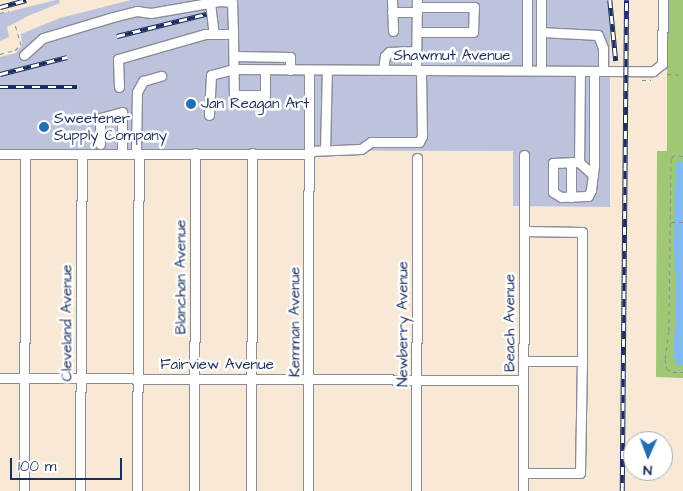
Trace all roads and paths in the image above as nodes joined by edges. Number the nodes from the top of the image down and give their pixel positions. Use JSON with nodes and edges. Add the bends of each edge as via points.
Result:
{"nodes":[{"id":1,"x":392,"y":0,"type":"edge"},
{"id":2,"x":527,"y":0,"type":"edge"},
{"id":3,"x":541,"y":0,"type":"edge"},
{"id":4,"x":663,"y":0,"type":"edge"},
{"id":5,"x":210,"y":3,"type":"junction"},
{"id":6,"x":417,"y":6,"type":"edge"},
{"id":7,"x":9,"y":11,"type":"dead end"},
{"id":8,"x":392,"y":12,"type":"junction"},
{"id":9,"x":0,"y":13,"type":"edge"},
{"id":10,"x":15,"y":24,"type":"dead end"},
{"id":11,"x":526,"y":24,"type":"junction"},
{"id":12,"x":541,"y":28,"type":"junction"},
{"id":13,"x":393,"y":31,"type":"dead end"},
{"id":14,"x":416,"y":32,"type":"junction"},
{"id":15,"x":214,"y":34,"type":"junction"},
{"id":16,"x":233,"y":34,"type":"junction"},
{"id":17,"x":416,"y":51,"type":"junction"},
{"id":18,"x":0,"y":54,"type":"edge"},
{"id":19,"x":24,"y":55,"type":"dead end"},
{"id":20,"x":234,"y":56,"type":"junction"},
{"id":21,"x":234,"y":69,"type":"junction"},
{"id":22,"x":265,"y":70,"type":"junction"},
{"id":23,"x":290,"y":70,"type":"junction"},
{"id":24,"x":309,"y":70,"type":"junction"},
{"id":25,"x":327,"y":70,"type":"junction"},
{"id":26,"x":383,"y":70,"type":"junction"},
{"id":27,"x":419,"y":70,"type":"junction"},
{"id":28,"x":526,"y":70,"type":"junction"},
{"id":29,"x":541,"y":70,"type":"junction"},
{"id":30,"x":580,"y":71,"type":"junction"},
{"id":31,"x":598,"y":71,"type":"junction"},
{"id":32,"x":667,"y":74,"type":"dead end"},
{"id":33,"x":683,"y":75,"type":"edge"},
{"id":34,"x":161,"y":76,"type":"dead end"},
{"id":35,"x":119,"y":87,"type":"dead end"},
{"id":36,"x":209,"y":115,"type":"dead end"},
{"id":37,"x":100,"y":144,"type":"dead end"},
{"id":38,"x":325,"y":150,"type":"junction"},
{"id":39,"x":310,"y":152,"type":"junction"},
{"id":40,"x":195,"y":153,"type":"junction"},
{"id":41,"x":252,"y":153,"type":"junction"},
{"id":42,"x":0,"y":154,"type":"edge"},
{"id":43,"x":25,"y":154,"type":"junction"},
{"id":44,"x":82,"y":154,"type":"junction"},
{"id":45,"x":122,"y":154,"type":"junction"},
{"id":46,"x":137,"y":154,"type":"junction"},
{"id":47,"x":524,"y":156,"type":"dead end"},
{"id":48,"x":683,"y":156,"type":"edge"},
{"id":49,"x":417,"y":158,"type":"dead end"},
{"id":50,"x":575,"y":162,"type":"junction"},
{"id":51,"x":593,"y":175,"type":"junction"},
{"id":52,"x":571,"y":197,"type":"junction"},
{"id":53,"x":671,"y":222,"type":"junction"},
{"id":54,"x":683,"y":222,"type":"edge"},
{"id":55,"x":524,"y":231,"type":"junction"},
{"id":56,"x":524,"y":361,"type":"junction"},
{"id":57,"x":582,"y":361,"type":"junction"},
{"id":58,"x":683,"y":372,"type":"edge"},
{"id":59,"x":0,"y":378,"type":"edge"},
{"id":60,"x":24,"y":378,"type":"junction"},
{"id":61,"x":81,"y":378,"type":"junction"},
{"id":62,"x":138,"y":379,"type":"junction"},
{"id":63,"x":194,"y":379,"type":"junction"},
{"id":64,"x":252,"y":379,"type":"junction"},
{"id":65,"x":309,"y":379,"type":"junction"},
{"id":66,"x":417,"y":380,"type":"junction"},
{"id":67,"x":523,"y":380,"type":"junction"},
{"id":68,"x":524,"y":473,"type":"junction"},
{"id":69,"x":24,"y":491,"type":"edge"},
{"id":70,"x":80,"y":491,"type":"edge"},
{"id":71,"x":137,"y":491,"type":"edge"},
{"id":72,"x":194,"y":491,"type":"edge"},
{"id":73,"x":251,"y":491,"type":"edge"},
{"id":74,"x":308,"y":491,"type":"edge"},
{"id":75,"x":416,"y":491,"type":"edge"},
{"id":76,"x":523,"y":491,"type":"edge"}],
"edges":[{"from":1,"to":8,"type":"street"},
{"from":2,"to":11,"type":"street"},
{"from":3,"to":12,"type":"street"},
{"from":4,"to":31,"type":"street","name":"Shawmut Avenue","via":[[663,60],[660,67],[653,72]]},
{"from":5,"to":15,"type":"street"},
{"from":5,"to":16,"type":"street","via":[[232,2]]},
{"from":5,"to":19,"type":"street","via":[[113,16],[43,38]]},
{"from":6,"to":8,"type":"street"},
{"from":6,"to":14,"type":"street"},
{"from":6,"to":14,"type":"street","via":[[474,7],[473,32]]},
{"from":7,"to":9,"type":"path"},
{"from":8,"to":13,"type":"street"},
{"from":10,"to":18,"type":"path","via":[[21,45]]},
{"from":11,"to":12,"type":"street"},
{"from":11,"to":28,"type":"street"},
{"from":12,"to":29,"type":"street"},
{"from":12,"to":31,"type":"street","via":[[598,35],[603,48]]},
{"from":14,"to":17,"type":"street"},
{"from":15,"to":16,"type":"street"},
{"from":15,"to":35,"type":"street","via":[[118,59]]},
{"from":16,"to":20,"type":"street"},
{"from":17,"to":26,"type":"street","via":[[389,52],[384,56]]},
{"from":17,"to":27,"type":"street"},
{"from":20,"to":21,"type":"street"},
{"from":20,"to":23,"type":"street","via":[[290,57]]},
{"from":21,"to":22,"type":"street","name":"Shawmut Avenue"},
{"from":21,"to":22,"type":"street","via":[[234,95],[264,96]]},
{"from":21,"to":36,"type":"street","name":"Shawmut Avenue","via":[[211,75]]},
{"from":22,"to":23,"type":"street","name":"Shawmut Avenue"},
{"from":23,"to":24,"type":"street","name":"Shawmut Avenue"},
{"from":24,"to":25,"type":"street","name":"Shawmut Avenue"},
{"from":24,"to":39,"type":"street","name":"Kemman Avenue"},
{"from":25,"to":26,"type":"street","name":"Shawmut Avenue"},
{"from":25,"to":38,"type":"street"},
{"from":26,"to":27,"type":"street","name":"Shawmut Avenue"},
{"from":27,"to":28,"type":"street","name":"Shawmut Avenue"},
{"from":27,"to":38,"type":"street","via":[[422,136],[418,142],[371,142],[361,149]]},
{"from":28,"to":29,"type":"street","name":"Shawmut Avenue"},
{"from":29,"to":30,"type":"street","name":"Shawmut Avenue"},
{"from":30,"to":31,"type":"street","name":"Shawmut Avenue"},
{"from":30,"to":50,"type":"street"},
{"from":31,"to":51,"type":"street"},
{"from":32,"to":33,"type":"path"},
{"from":34,"to":46,"type":"street","via":[[144,81],[137,92]]},
{"from":37,"to":45,"type":"street","via":[[100,118],[122,112]]},
{"from":38,"to":39,"type":"street"},
{"from":39,"to":41,"type":"street"},
{"from":39,"to":65,"type":"street","name":"Kemman Avenue"},
{"from":40,"to":41,"type":"street"},
{"from":40,"to":46,"type":"street"},
{"from":40,"to":63,"type":"street","name":"Blanchan Avenue"},
{"from":41,"to":64,"type":"street"},
{"from":42,"to":43,"type":"street"},
{"from":43,"to":44,"type":"street"},
{"from":43,"to":60,"type":"street"},
{"from":44,"to":45,"type":"street"},
{"from":44,"to":61,"type":"street","name":"Cleveland Avenue"},
{"from":45,"to":46,"type":"street"},
{"from":46,"to":62,"type":"street"},
{"from":47,"to":55,"type":"street","name":"Beach Avenue"},
{"from":48,"to":53,"type":"path","via":[[674,155],[671,159]]},
{"from":49,"to":66,"type":"street","name":"Newberry Avenue"},
{"from":50,"to":51,"type":"street"},
{"from":50,"to":52,"type":"street"},
{"from":50,"to":52,"type":"street","via":[[553,163],[553,192],[561,197]]},
{"from":51,"to":52,"type":"street","via":[[588,196]]},
{"from":53,"to":54,"type":"path"},
{"from":53,"to":58,"type":"path","via":[[669,331],[665,359],[667,369]]},
{"from":55,"to":56,"type":"street","name":"Beach Avenue"},
{"from":55,"to":57,"type":"street","via":[[582,232]]},
{"from":56,"to":57,"type":"street"},
{"from":56,"to":67,"type":"street","name":"Beach Avenue"},
{"from":57,"to":68,"type":"street","via":[[580,474]]},
{"from":59,"to":60,"type":"street","name":"Fairview Avenue"},
{"from":60,"to":61,"type":"street","name":"Fairview Avenue"},
{"from":60,"to":69,"type":"street"},
{"from":61,"to":62,"type":"street","name":"Fairview Avenue"},
{"from":61,"to":70,"type":"street","name":"Cleveland Avenue"},
{"from":62,"to":63,"type":"street","name":"Fairview Avenue"},
{"from":62,"to":71,"type":"street"},
{"from":63,"to":64,"type":"street","name":"Fairview Avenue"},
{"from":63,"to":72,"type":"street","name":"Blanchan Avenue"},
{"from":64,"to":65,"type":"street","name":"Fairview Avenue"},
{"from":64,"to":73,"type":"street"},
{"from":65,"to":66,"type":"street","name":"Fairview Avenue"},
{"from":65,"to":74,"type":"street","name":"Kemman Avenue"},
{"from":66,"to":67,"type":"street","name":"Fairview Avenue"},
{"from":66,"to":75,"type":"street","name":"Newberry Avenue"},
{"from":67,"to":68,"type":"street","name":"Beach Avenue"},
{"from":68,"to":76,"type":"street","name":"Beach Avenue"}]}
